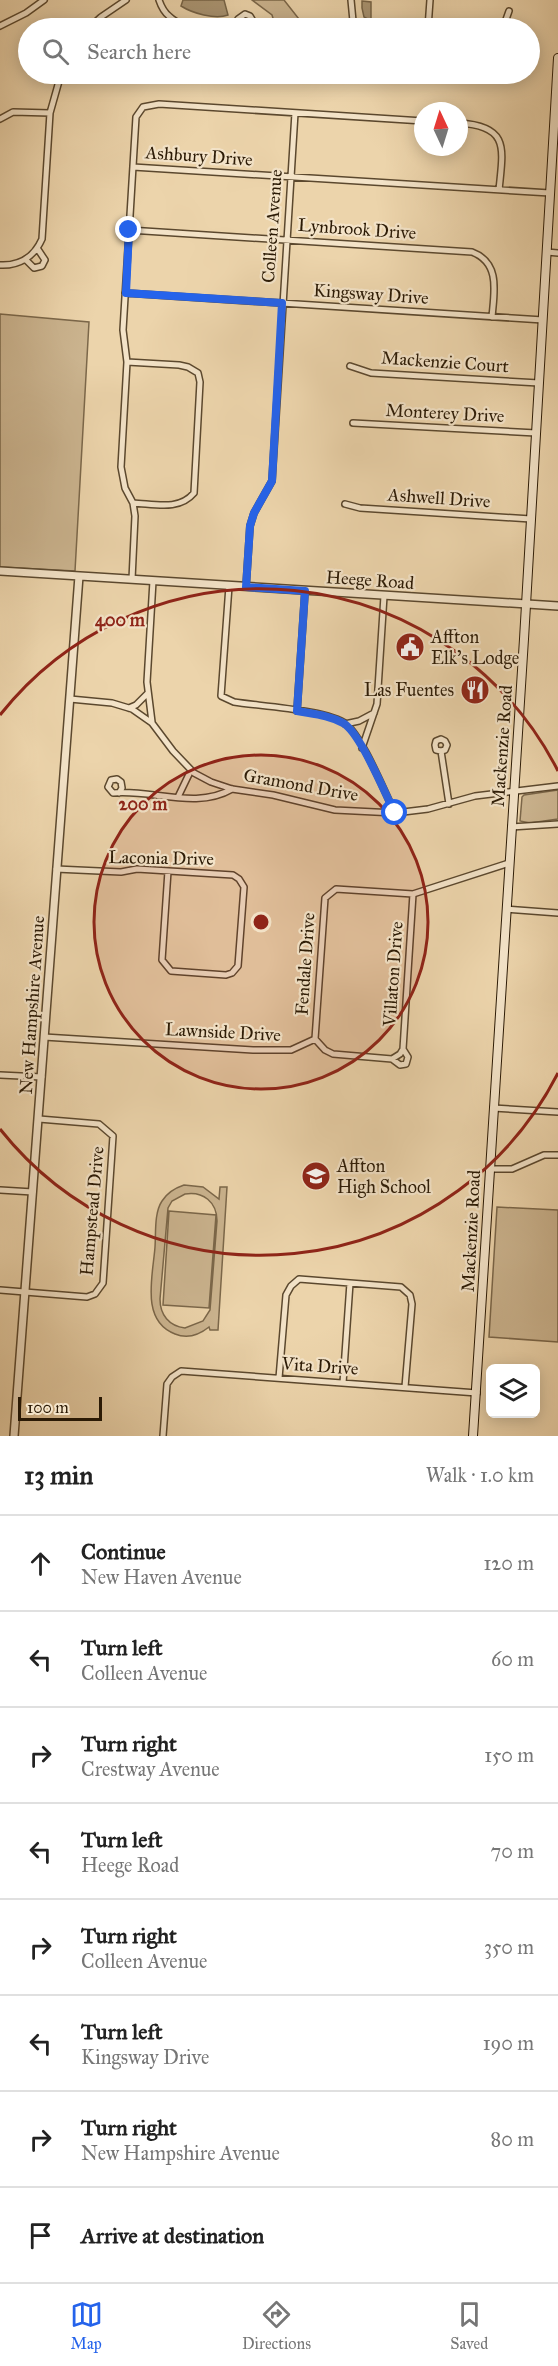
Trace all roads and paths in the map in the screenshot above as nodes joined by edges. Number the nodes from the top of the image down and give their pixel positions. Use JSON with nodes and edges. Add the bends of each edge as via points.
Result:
{"nodes":[{"id":1,"x":44,"y":0,"type":"edge"},
{"id":2,"x":126,"y":0,"type":"edge"},
{"id":3,"x":159,"y":0,"type":"edge"},
{"id":4,"x":351,"y":0,"type":"edge"},
{"id":5,"x":430,"y":0,"type":"edge"},
{"id":6,"x":509,"y":11,"type":"dead end"},
{"id":7,"x":100,"y":18,"type":"edge"},
{"id":8,"x":173,"y":18,"type":"edge"},
{"id":9,"x":353,"y":18,"type":"edge"},
{"id":10,"x":429,"y":18,"type":"edge"},
{"id":11,"x":506,"y":18,"type":"edge"},
{"id":12,"x":0,"y":26,"type":"edge"},
{"id":13,"x":558,"y":58,"type":"edge"},
{"id":14,"x":58,"y":84,"type":"edge"},
{"id":15,"x":50,"y":113,"type":"junction"},
{"id":16,"x":295,"y":113,"type":"junction"},
{"id":17,"x":0,"y":119,"type":"edge"},
{"id":18,"x":414,"y":120,"type":"edge"},
{"id":19,"x":468,"y":124,"type":"edge"},
{"id":20,"x":133,"y":166,"type":"junction"},
{"id":21,"x":290,"y":177,"type":"junction"},
{"id":22,"x":499,"y":190,"type":"junction"},
{"id":23,"x":550,"y":193,"type":"junction"},
{"id":24,"x":129,"y":230,"type":"junction"},
{"id":25,"x":286,"y":240,"type":"junction"},
{"id":26,"x":37,"y":248,"type":"junction"},
{"id":27,"x":547,"y":252,"type":"junction"},
{"id":28,"x":558,"y":253,"type":"edge"},
{"id":29,"x":26,"y":260,"type":"junction"},
{"id":30,"x":0,"y":265,"type":"edge"},
{"id":31,"x":126,"y":293,"type":"junction"},
{"id":32,"x":282,"y":303,"type":"junction"},
{"id":33,"x":492,"y":317,"type":"junction"},
{"id":34,"x":543,"y":320,"type":"junction"},
{"id":35,"x":127,"y":362,"type":"junction"},
{"id":36,"x":350,"y":366,"type":"dead end"},
{"id":37,"x":539,"y":383,"type":"junction"},
{"id":38,"x":353,"y":423,"type":"dead end"},
{"id":39,"x":536,"y":434,"type":"junction"},
{"id":40,"x":133,"y":503,"type":"junction"},
{"id":41,"x":345,"y":504,"type":"dead end"},
{"id":42,"x":531,"y":519,"type":"junction"},
{"id":43,"x":0,"y":571,"type":"edge"},
{"id":44,"x":79,"y":576,"type":"junction"},
{"id":45,"x":132,"y":579,"type":"junction"},
{"id":46,"x":153,"y":581,"type":"junction"},
{"id":47,"x":229,"y":586,"type":"junction"},
{"id":48,"x":246,"y":587,"type":"junction"},
{"id":49,"x":305,"y":591,"type":"junction"},
{"id":50,"x":384,"y":596,"type":"junction"},
{"id":51,"x":526,"y":603,"type":"junction"},
{"id":52,"x":558,"y":606,"type":"edge"},
{"id":53,"x":148,"y":692,"type":"junction"},
{"id":54,"x":70,"y":699,"type":"junction"},
{"id":55,"x":129,"y":708,"type":"junction"},
{"id":56,"x":297,"y":711,"type":"junction"},
{"id":57,"x":374,"y":713,"type":"junction"},
{"id":58,"x":152,"y":723,"type":"junction"},
{"id":59,"x":345,"y":723,"type":"junction"},
{"id":60,"x":362,"y":748,"type":"junction"},
{"id":61,"x":441,"y":751,"type":"dead end"},
{"id":62,"x":191,"y":770,"type":"junction"},
{"id":63,"x":558,"y":786,"type":"edge"},
{"id":64,"x":232,"y":789,"type":"junction"},
{"id":65,"x":119,"y":792,"type":"dead end"},
{"id":66,"x":514,"y":793,"type":"junction"},
{"id":67,"x":178,"y":797,"type":"junction"},
{"id":68,"x":449,"y":804,"type":"junction"},
{"id":69,"x":395,"y":813,"type":"junction"},
{"id":70,"x":558,"y":824,"type":"edge"},
{"id":71,"x":512,"y":827,"type":"junction"},
{"id":72,"x":509,"y":863,"type":"junction"},
{"id":73,"x":56,"y":869,"type":"junction"},
{"id":74,"x":168,"y":871,"type":"junction"},
{"id":75,"x":413,"y":894,"type":"junction"},
{"id":76,"x":506,"y":909,"type":"junction"},
{"id":77,"x":558,"y":912,"type":"edge"},
{"id":78,"x":44,"y":1037,"type":"junction"},
{"id":79,"x":315,"y":1039,"type":"junction"},
{"id":80,"x":402,"y":1052,"type":"junction"},
{"id":81,"x":392,"y":1059,"type":"junction"},
{"id":82,"x":0,"y":1075,"type":"edge"},
{"id":83,"x":42,"y":1077,"type":"junction"},
{"id":84,"x":493,"y":1108,"type":"junction"},
{"id":85,"x":558,"y":1112,"type":"edge"},
{"id":86,"x":39,"y":1119,"type":"junction"},
{"id":87,"x":558,"y":1155,"type":"edge"},
{"id":88,"x":490,"y":1169,"type":"junction"},
{"id":89,"x":0,"y":1190,"type":"edge"},
{"id":90,"x":33,"y":1192,"type":"junction"},
{"id":91,"x":350,"y":1283,"type":"junction"},
{"id":92,"x":0,"y":1290,"type":"edge"},
{"id":93,"x":25,"y":1292,"type":"junction"},
{"id":94,"x":279,"y":1378,"type":"junction"},
{"id":95,"x":343,"y":1383,"type":"junction"},
{"id":96,"x":405,"y":1387,"type":"junction"},
{"id":97,"x":477,"y":1393,"type":"junction"},
{"id":98,"x":14,"y":1436,"type":"edge"},
{"id":99,"x":163,"y":1436,"type":"edge"},
{"id":100,"x":473,"y":1436,"type":"edge"}],
"edges":[{"from":1,"to":12,"type":"street"},
{"from":2,"to":7,"type":"street"},
{"from":3,"to":8,"type":"street"},
{"from":4,"to":9,"type":"street"},
{"from":5,"to":10,"type":"street"},
{"from":6,"to":11,"type":"street"},
{"from":13,"to":23,"type":"main road","name":"Mackenzie Road"},
{"from":14,"to":15,"type":"street"},
{"from":15,"to":17,"type":"street","via":[[16,111]]},
{"from":15,"to":26,"type":"street","via":[[43,230]]},
{"from":16,"to":18,"type":"street"},
{"from":16,"to":20,"type":"street","via":[[159,104],[143,107],[136,117]]},
{"from":16,"to":21,"type":"street","name":"Colleen Avenue"},
{"from":19,"to":22,"type":"street","via":[[489,129],[499,139]]},
{"from":20,"to":21,"type":"street","name":"Ashbury Drive"},
{"from":20,"to":24,"type":"street"},
{"from":21,"to":22,"type":"street","name":"Ashbury Drive"},
{"from":21,"to":25,"type":"street","name":"Colleen Avenue"},
{"from":22,"to":23,"type":"street","name":"Ashbury Drive"},
{"from":23,"to":27,"type":"main road","name":"Mackenzie Road"},
{"from":24,"to":25,"type":"street","name":"Lynbrook Drive"},
{"from":24,"to":31,"type":"street"},
{"from":25,"to":32,"type":"street","name":"Colleen Avenue"},
{"from":25,"to":33,"type":"street","name":"Lynbrook Drive","via":[[481,255],[495,279]]},
{"from":26,"to":29,"type":"street"},
{"from":26,"to":29,"type":"street","via":[[45,260],[42,266],[34,268]]},
{"from":27,"to":28,"type":"street"},
{"from":27,"to":34,"type":"main road","name":"Mackenzie Road"},
{"from":29,"to":30,"type":"street"},
{"from":31,"to":32,"type":"street","name":"Kingsway Drive"},
{"from":31,"to":35,"type":"street","via":[[123,330]]},
{"from":32,"to":33,"type":"street","name":"Kingsway Drive"},
{"from":32,"to":48,"type":"street","name":"Colleen Avenue","via":[[272,481],[250,526]]},
{"from":33,"to":34,"type":"street","name":"Kingsway Drive"},
{"from":34,"to":37,"type":"main road","name":"Mackenzie Road"},
{"from":35,"to":40,"type":"street","via":[[122,467],[124,488]]},
{"from":35,"to":40,"type":"street","via":[[188,367],[198,373],[200,382],[194,493],[175,506]]},
{"from":36,"to":37,"type":"street","name":"Mackenzie Court","via":[[371,373]]},
{"from":37,"to":39,"type":"main road","name":"Mackenzie Road"},
{"from":38,"to":39,"type":"street","name":"Monterey Drive"},
{"from":39,"to":42,"type":"main road","name":"Mackenzie Road"},
{"from":40,"to":45,"type":"street"},
{"from":41,"to":42,"type":"street","name":"Ashwell Drive"},
{"from":42,"to":51,"type":"main road","name":"Mackenzie Road"},
{"from":43,"to":44,"type":"street","name":"Heege Road"},
{"from":44,"to":45,"type":"street","name":"Heege Road"},
{"from":44,"to":54,"type":"street","name":"New Hampshire Avenue"},
{"from":45,"to":46,"type":"street","name":"Heege Road"},
{"from":46,"to":47,"type":"street","name":"Heege Road"},
{"from":46,"to":53,"type":"street"},
{"from":47,"to":48,"type":"street","name":"Heege Road"},
{"from":47,"to":56,"type":"street","via":[[221,696],[234,702]]},
{"from":48,"to":49,"type":"street","name":"Heege Road"},
{"from":49,"to":50,"type":"street","name":"Heege Road"},
{"from":49,"to":56,"type":"street"},
{"from":50,"to":51,"type":"street","name":"Heege Road"},
{"from":50,"to":57,"type":"street"},
{"from":51,"to":52,"type":"street","name":"Heege Road"},
{"from":51,"to":66,"type":"main road","name":"Mackenzie Road"},
{"from":53,"to":55,"type":"street"},
{"from":53,"to":58,"type":"street"},
{"from":54,"to":55,"type":"street","name":"Gramond Drive"},
{"from":54,"to":73,"type":"street","name":"New Hampshire Avenue"},
{"from":55,"to":58,"type":"street","name":"Gramond Drive"},
{"from":56,"to":59,"type":"street"},
{"from":57,"to":59,"type":"street"},
{"from":57,"to":60,"type":"street"},
{"from":58,"to":62,"type":"street","name":"Gramond Drive"},
{"from":59,"to":60,"type":"street"},
{"from":60,"to":69,"type":"street"},
{"from":61,"to":68,"type":"street"},
{"from":62,"to":64,"type":"street","name":"Gramond Drive"},
{"from":62,"to":67,"type":"street"},
{"from":63,"to":66,"type":"street","name":"Gramond Drive"},
{"from":64,"to":67,"type":"street","via":[[212,798]]},
{"from":64,"to":69,"type":"street","name":"Gramond Drive","via":[[335,810]]},
{"from":65,"to":67,"type":"street"},
{"from":66,"to":68,"type":"street","name":"Gramond Drive","via":[[475,796]]},
{"from":66,"to":71,"type":"main road","name":"Mackenzie Road"},
{"from":68,"to":69,"type":"street","name":"Gramond Drive"},
{"from":70,"to":71,"type":"street"},
{"from":71,"to":72,"type":"main road","name":"Mackenzie Road"},
{"from":72,"to":75,"type":"street"},
{"from":72,"to":76,"type":"main road","name":"Mackenzie Road"},
{"from":73,"to":74,"type":"street","name":"Laconia Drive"},
{"from":73,"to":78,"type":"street","name":"New Hampshire Avenue"},
{"from":74,"to":74,"type":"street","name":"Laconia Drive","via":[[233,875],[239,879],[244,887],[238,966],[232,973],[171,971],[162,960]]},
{"from":75,"to":79,"type":"street","name":"Fendale Drive","via":[[336,889],[325,898]]},
{"from":75,"to":80,"type":"street","name":"Villaton Drive"},
{"from":76,"to":77,"type":"street"},
{"from":76,"to":84,"type":"main road","name":"Mackenzie Road"},
{"from":78,"to":79,"type":"street","name":"Lawnside Drive","via":[[253,1050],[291,1050]]},
{"from":78,"to":83,"type":"street","name":"New Hampshire Avenue"},
{"from":79,"to":81,"type":"street","via":[[333,1054]]},
{"from":80,"to":81,"type":"street"},
{"from":80,"to":81,"type":"street","via":[[408,1057],[406,1064]]},
{"from":82,"to":83,"type":"street"},
{"from":83,"to":86,"type":"street","name":"New Hampshire Avenue"},
{"from":84,"to":85,"type":"street"},
{"from":84,"to":88,"type":"main road","name":"Mackenzie Road"},
{"from":86,"to":90,"type":"street","name":"New Hampshire Avenue"},
{"from":86,"to":93,"type":"street","name":"Hampstead Drive","via":[[99,1124],[113,1136],[103,1283],[95,1294],[87,1297]]},
{"from":87,"to":88,"type":"street","via":[[544,1155],[512,1169]]},
{"from":88,"to":97,"type":"main road","name":"Mackenzie Road"},
{"from":89,"to":90,"type":"street"},
{"from":90,"to":93,"type":"street","name":"New Hampshire Avenue"},
{"from":91,"to":94,"type":"street","via":[[299,1280],[291,1286],[286,1295]]},
{"from":91,"to":95,"type":"street"},
{"from":91,"to":96,"type":"street","via":[[401,1287],[410,1295]]},
{"from":92,"to":93,"type":"street"},
{"from":93,"to":98,"type":"street","name":"New Hampshire Avenue"},
{"from":94,"to":95,"type":"street","name":"Vita Drive"},
{"from":94,"to":99,"type":"street","name":"Vita Drive","via":[[181,1371],[167,1384]]},
{"from":95,"to":96,"type":"street","name":"Vita Drive"},
{"from":96,"to":97,"type":"street","name":"Vita Drive"},
{"from":97,"to":100,"type":"main road","name":"Mackenzie Road"}]}
